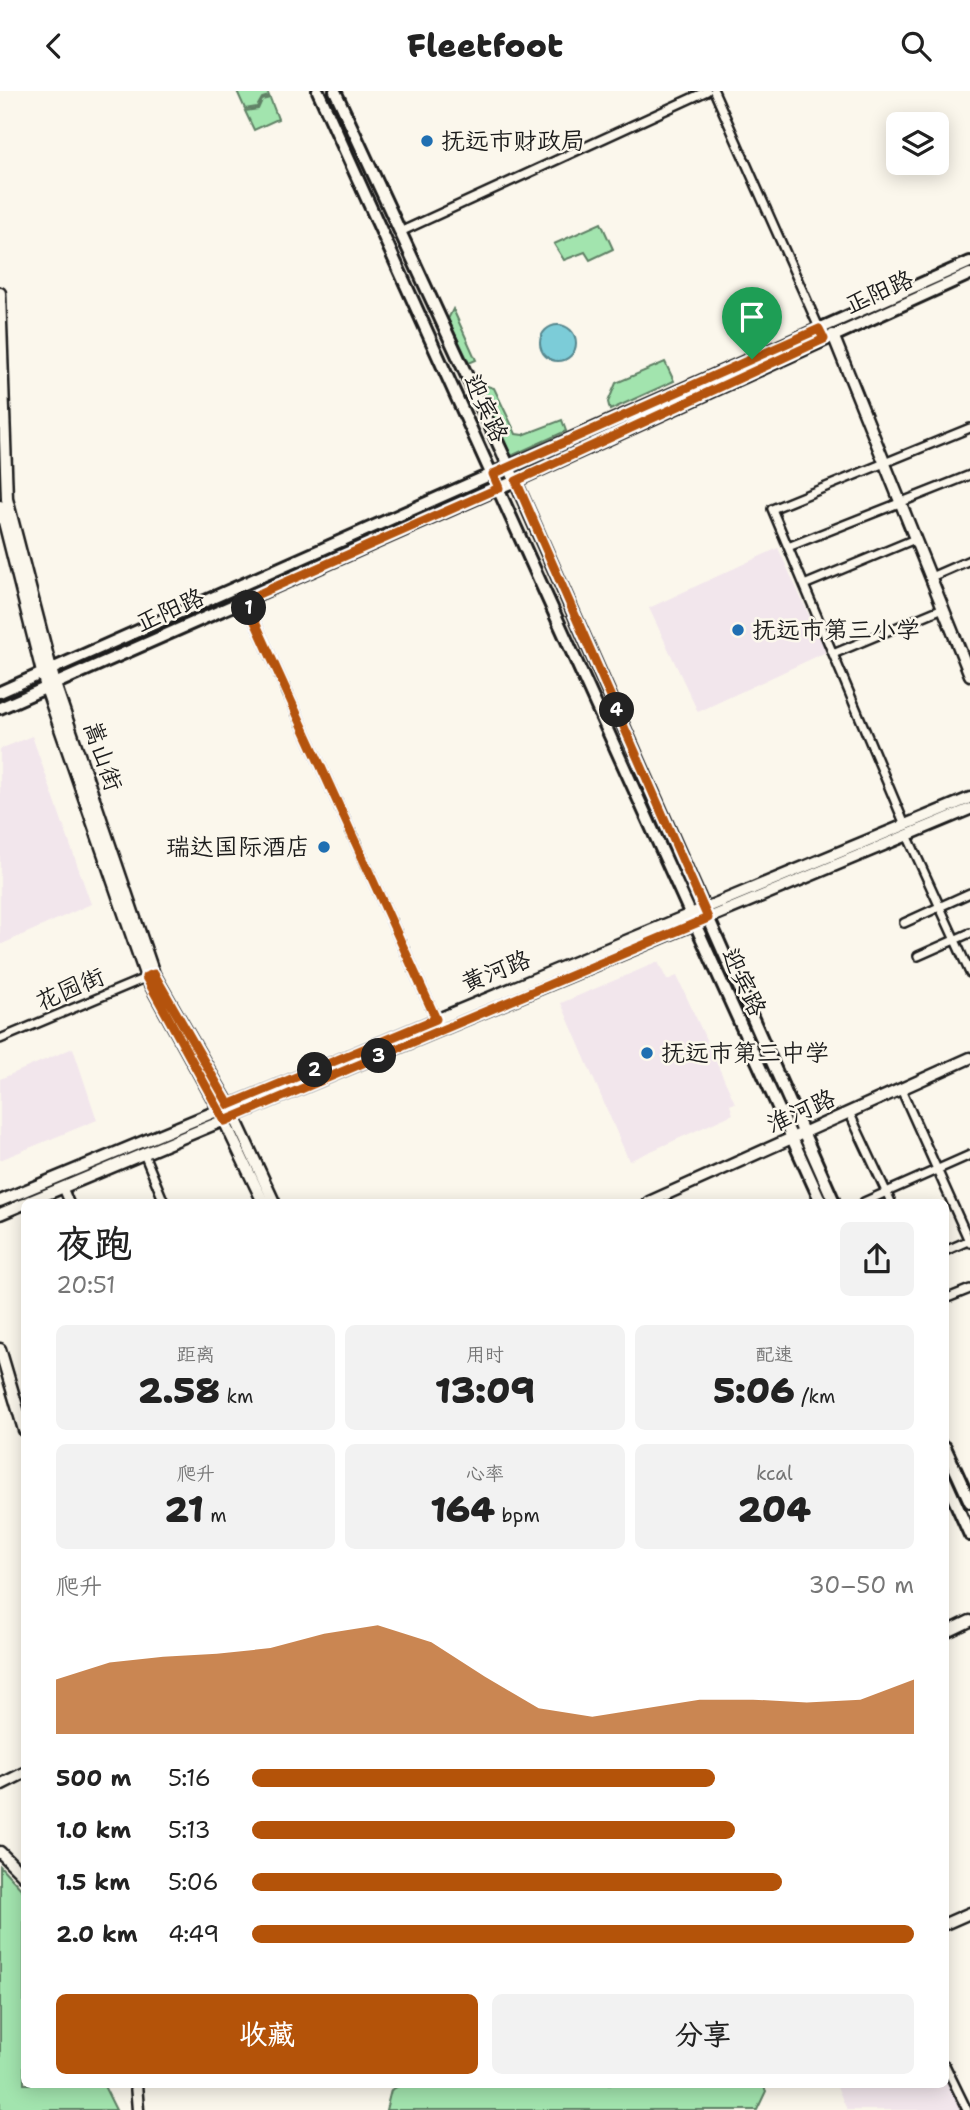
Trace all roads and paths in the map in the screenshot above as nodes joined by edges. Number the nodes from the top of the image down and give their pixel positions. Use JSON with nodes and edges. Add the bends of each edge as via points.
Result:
{"nodes":[{"id":1,"x":318,"y":91,"type":"edge"},
{"id":2,"x":335,"y":91,"type":"edge"},
{"id":3,"x":707,"y":91,"type":"edge"},
{"id":4,"x":714,"y":91,"type":"edge"},
{"id":5,"x":400,"y":232,"type":"junction"},
{"id":6,"x":970,"y":262,"type":"edge"},
{"id":7,"x":970,"y":274,"type":"edge"},
{"id":8,"x":0,"y":293,"type":"edge"},
{"id":9,"x":825,"y":334,"type":"junction"},
{"id":10,"x":970,"y":428,"type":"edge"},
{"id":11,"x":885,"y":463,"type":"junction"},
{"id":12,"x":509,"y":467,"type":"junction"},
{"id":13,"x":493,"y":474,"type":"junction"},
{"id":14,"x":970,"y":475,"type":"edge"},
{"id":15,"x":516,"y":481,"type":"junction"},
{"id":16,"x":499,"y":488,"type":"junction"},
{"id":17,"x":900,"y":502,"type":"junction"},
{"id":18,"x":0,"y":506,"type":"edge"},
{"id":19,"x":915,"y":539,"type":"junction"},
{"id":20,"x":788,"y":547,"type":"junction"},
{"id":21,"x":970,"y":560,"type":"edge"},
{"id":22,"x":930,"y":577,"type":"junction"},
{"id":23,"x":804,"y":585,"type":"junction"},
{"id":24,"x":245,"y":600,"type":"junction"},
{"id":25,"x":943,"y":608,"type":"junction"},
{"id":26,"x":833,"y":654,"type":"junction"},
{"id":27,"x":47,"y":671,"type":"junction"},
{"id":28,"x":970,"y":675,"type":"edge"},
{"id":29,"x":51,"y":686,"type":"junction"},
{"id":30,"x":0,"y":692,"type":"edge"},
{"id":31,"x":0,"y":708,"type":"edge"},
{"id":32,"x":970,"y":798,"type":"edge"},
{"id":33,"x":970,"y":809,"type":"edge"},
{"id":34,"x":906,"y":830,"type":"junction"},
{"id":35,"x":970,"y":893,"type":"edge"},
{"id":36,"x":940,"y":907,"type":"junction"},
{"id":37,"x":706,"y":914,"type":"junction"},
{"id":38,"x":692,"y":919,"type":"junction"},
{"id":39,"x":904,"y":923,"type":"dead end"},
{"id":40,"x":970,"y":933,"type":"edge"},
{"id":41,"x":955,"y":940,"type":"junction"},
{"id":42,"x":918,"y":956,"type":"dead end"},
{"id":43,"x":970,"y":971,"type":"edge"},
{"id":44,"x":150,"y":976,"type":"junction"},
{"id":45,"x":436,"y":1019,"type":"junction"},
{"id":46,"x":0,"y":1039,"type":"edge"},
{"id":47,"x":970,"y":1058,"type":"edge"},
{"id":48,"x":901,"y":1089,"type":"junction"},
{"id":49,"x":224,"y":1107,"type":"junction"},
{"id":50,"x":849,"y":1112,"type":"junction"},
{"id":51,"x":229,"y":1118,"type":"junction"},
{"id":52,"x":797,"y":1136,"type":"junction"},
{"id":53,"x":144,"y":1154,"type":"junction"},
{"id":54,"x":970,"y":1154,"type":"edge"},
{"id":55,"x":938,"y":1169,"type":"junction"},
{"id":56,"x":62,"y":1188,"type":"junction"},
{"id":57,"x":887,"y":1192,"type":"junction"},
{"id":58,"x":36,"y":1199,"type":"edge"},
{"id":59,"x":68,"y":1199,"type":"edge"},
{"id":60,"x":163,"y":1199,"type":"edge"},
{"id":61,"x":262,"y":1199,"type":"edge"},
{"id":62,"x":272,"y":1199,"type":"edge"},
{"id":63,"x":656,"y":1199,"type":"edge"},
{"id":64,"x":820,"y":1199,"type":"edge"},
{"id":65,"x":832,"y":1199,"type":"edge"},
{"id":66,"x":871,"y":1199,"type":"edge"},
{"id":67,"x":890,"y":1199,"type":"edge"},
{"id":68,"x":0,"y":1201,"type":"edge"},
{"id":69,"x":21,"y":1205,"type":"edge"},
{"id":70,"x":0,"y":1214,"type":"edge"},
{"id":71,"x":970,"y":1241,"type":"edge"},
{"id":72,"x":949,"y":1249,"type":"edge"},
{"id":73,"x":970,"y":1289,"type":"edge"},
{"id":74,"x":949,"y":1297,"type":"edge"},
{"id":75,"x":0,"y":1349,"type":"edge"},
{"id":76,"x":21,"y":1420,"type":"edge"},
{"id":77,"x":949,"y":1456,"type":"edge"},
{"id":78,"x":949,"y":1488,"type":"edge"},
{"id":79,"x":970,"y":1502,"type":"edge"},
{"id":80,"x":970,"y":1535,"type":"edge"},
{"id":81,"x":970,"y":1621,"type":"edge"},
{"id":82,"x":949,"y":1631,"type":"edge"},
{"id":83,"x":21,"y":1774,"type":"edge"},
{"id":84,"x":0,"y":1785,"type":"edge"},
{"id":85,"x":0,"y":1852,"type":"edge"},
{"id":86,"x":21,"y":1874,"type":"edge"},
{"id":87,"x":970,"y":1913,"type":"edge"},
{"id":88,"x":949,"y":1922,"type":"edge"},
{"id":89,"x":949,"y":2073,"type":"edge"},
{"id":90,"x":136,"y":2088,"type":"edge"},
{"id":91,"x":138,"y":2110,"type":"edge"},
{"id":92,"x":967,"y":2110,"type":"edge"}],
"edges":[{"from":1,"to":13,"type":"main road","name":"迎宾路"},
{"from":2,"to":5,"type":"main road","name":"迎宾路"},
{"from":3,"to":5,"type":"street"},
{"from":4,"to":9,"type":"street"},
{"from":5,"to":12,"type":"main road","name":"迎宾路"},
{"from":6,"to":9,"type":"main road","name":"正阳路"},
{"from":7,"to":9,"type":"main road","name":"正阳路"},
{"from":8,"to":27,"type":"main road","name":"嵩山街","via":[[7,499]]},
{"from":9,"to":11,"type":"main road"},
{"from":9,"to":12,"type":"main road","name":"正阳路"},
{"from":9,"to":15,"type":"main road","name":"正阳路"},
{"from":10,"to":11,"type":"street"},
{"from":11,"to":17,"type":"main road"},
{"from":11,"to":20,"type":"street","via":[[772,509]]},
{"from":12,"to":13,"type":"main road","name":"正阳路"},
{"from":12,"to":15,"type":"main road","name":"迎宾路"},
{"from":13,"to":16,"type":"main road","name":"迎宾路"},
{"from":13,"to":27,"type":"main road","name":"正阳路"},
{"from":14,"to":17,"type":"street"},
{"from":15,"to":16,"type":"main road","name":"正阳路"},
{"from":15,"to":37,"type":"main road","name":"迎宾路"},
{"from":16,"to":24,"type":"main road","name":"正阳路"},
{"from":16,"to":38,"type":"main road","name":"迎宾路"},
{"from":17,"to":19,"type":"main road"},
{"from":17,"to":20,"type":"street"},
{"from":18,"to":27,"type":"main road","name":"嵩山街"},
{"from":19,"to":22,"type":"main road"},
{"from":19,"to":23,"type":"street"},
{"from":20,"to":23,"type":"street"},
{"from":21,"to":22,"type":"street"},
{"from":22,"to":25,"type":"main road"},
{"from":23,"to":26,"type":"street"},
{"from":24,"to":29,"type":"main road","name":"正阳路"},
{"from":24,"to":45,"type":"street"},
{"from":25,"to":26,"type":"street"},
{"from":25,"to":28,"type":"main road"},
{"from":26,"to":34,"type":"street"},
{"from":27,"to":29,"type":"main road","name":"嵩山街"},
{"from":27,"to":30,"type":"main road","name":"正阳路"},
{"from":29,"to":31,"type":"main road","name":"正阳路"},
{"from":29,"to":44,"type":"main road","name":"嵩山街"},
{"from":32,"to":34,"type":"main road","name":"黄河路"},
{"from":33,"to":34,"type":"main road","name":"黄河路"},
{"from":34,"to":36,"type":"street"},
{"from":34,"to":37,"type":"main road","name":"黄河路"},
{"from":35,"to":36,"type":"street"},
{"from":36,"to":39,"type":"street"},
{"from":36,"to":41,"type":"street"},
{"from":37,"to":38,"type":"main road","name":"黄河路"},
{"from":37,"to":52,"type":"main road","name":"迎宾路"},
{"from":38,"to":45,"type":"main road","name":"黄河路"},
{"from":38,"to":51,"type":"main road","name":"黄河路"},
{"from":38,"to":52,"type":"main road","name":"迎宾路"},
{"from":40,"to":41,"type":"street"},
{"from":41,"to":42,"type":"street"},
{"from":41,"to":43,"type":"street"},
{"from":44,"to":46,"type":"street","name":"花园街"},
{"from":44,"to":49,"type":"main road","name":"嵩山街"},
{"from":45,"to":49,"type":"main road","name":"黄河路"},
{"from":47,"to":48,"type":"main road","name":"淮河路"},
{"from":48,"to":50,"type":"main road","name":"淮河路"},
{"from":48,"to":55,"type":"street"},
{"from":49,"to":51,"type":"main road","name":"嵩山街"},
{"from":49,"to":68,"type":"main road","name":"黄河路"},
{"from":50,"to":52,"type":"main road","name":"淮河路"},
{"from":50,"to":57,"type":"street"},
{"from":51,"to":53,"type":"main road","name":"黄河路"},
{"from":51,"to":61,"type":"main road","name":"嵩山街"},
{"from":51,"to":62,"type":"main road","name":"嵩山街"},
{"from":52,"to":63,"type":"main road","name":"淮河路"},
{"from":52,"to":64,"type":"main road","name":"迎宾路"},
{"from":52,"to":65,"type":"main road","name":"迎宾路"},
{"from":53,"to":56,"type":"main road","name":"黄河路"},
{"from":53,"to":60,"type":"street"},
{"from":54,"to":55,"type":"street"},
{"from":55,"to":57,"type":"street"},
{"from":55,"to":71,"type":"street"},
{"from":56,"to":58,"type":"main road","name":"黄河路"},
{"from":56,"to":59,"type":"street"},
{"from":57,"to":66,"type":"street"},
{"from":57,"to":67,"type":"street"},
{"from":69,"to":70,"type":"main road","name":"黄河路"},
{"from":71,"to":72,"type":"street"},
{"from":73,"to":74,"type":"street"},
{"from":75,"to":76,"type":"main road"},
{"from":77,"to":79,"type":"main road"},
{"from":78,"to":80,"type":"main road"},
{"from":81,"to":82,"type":"main road"},
{"from":83,"to":84,"type":"main road"},
{"from":85,"to":86,"type":"main road"},
{"from":87,"to":88,"type":"main road"},
{"from":89,"to":92,"type":"street"},
{"from":90,"to":91,"type":"main road"}]}
